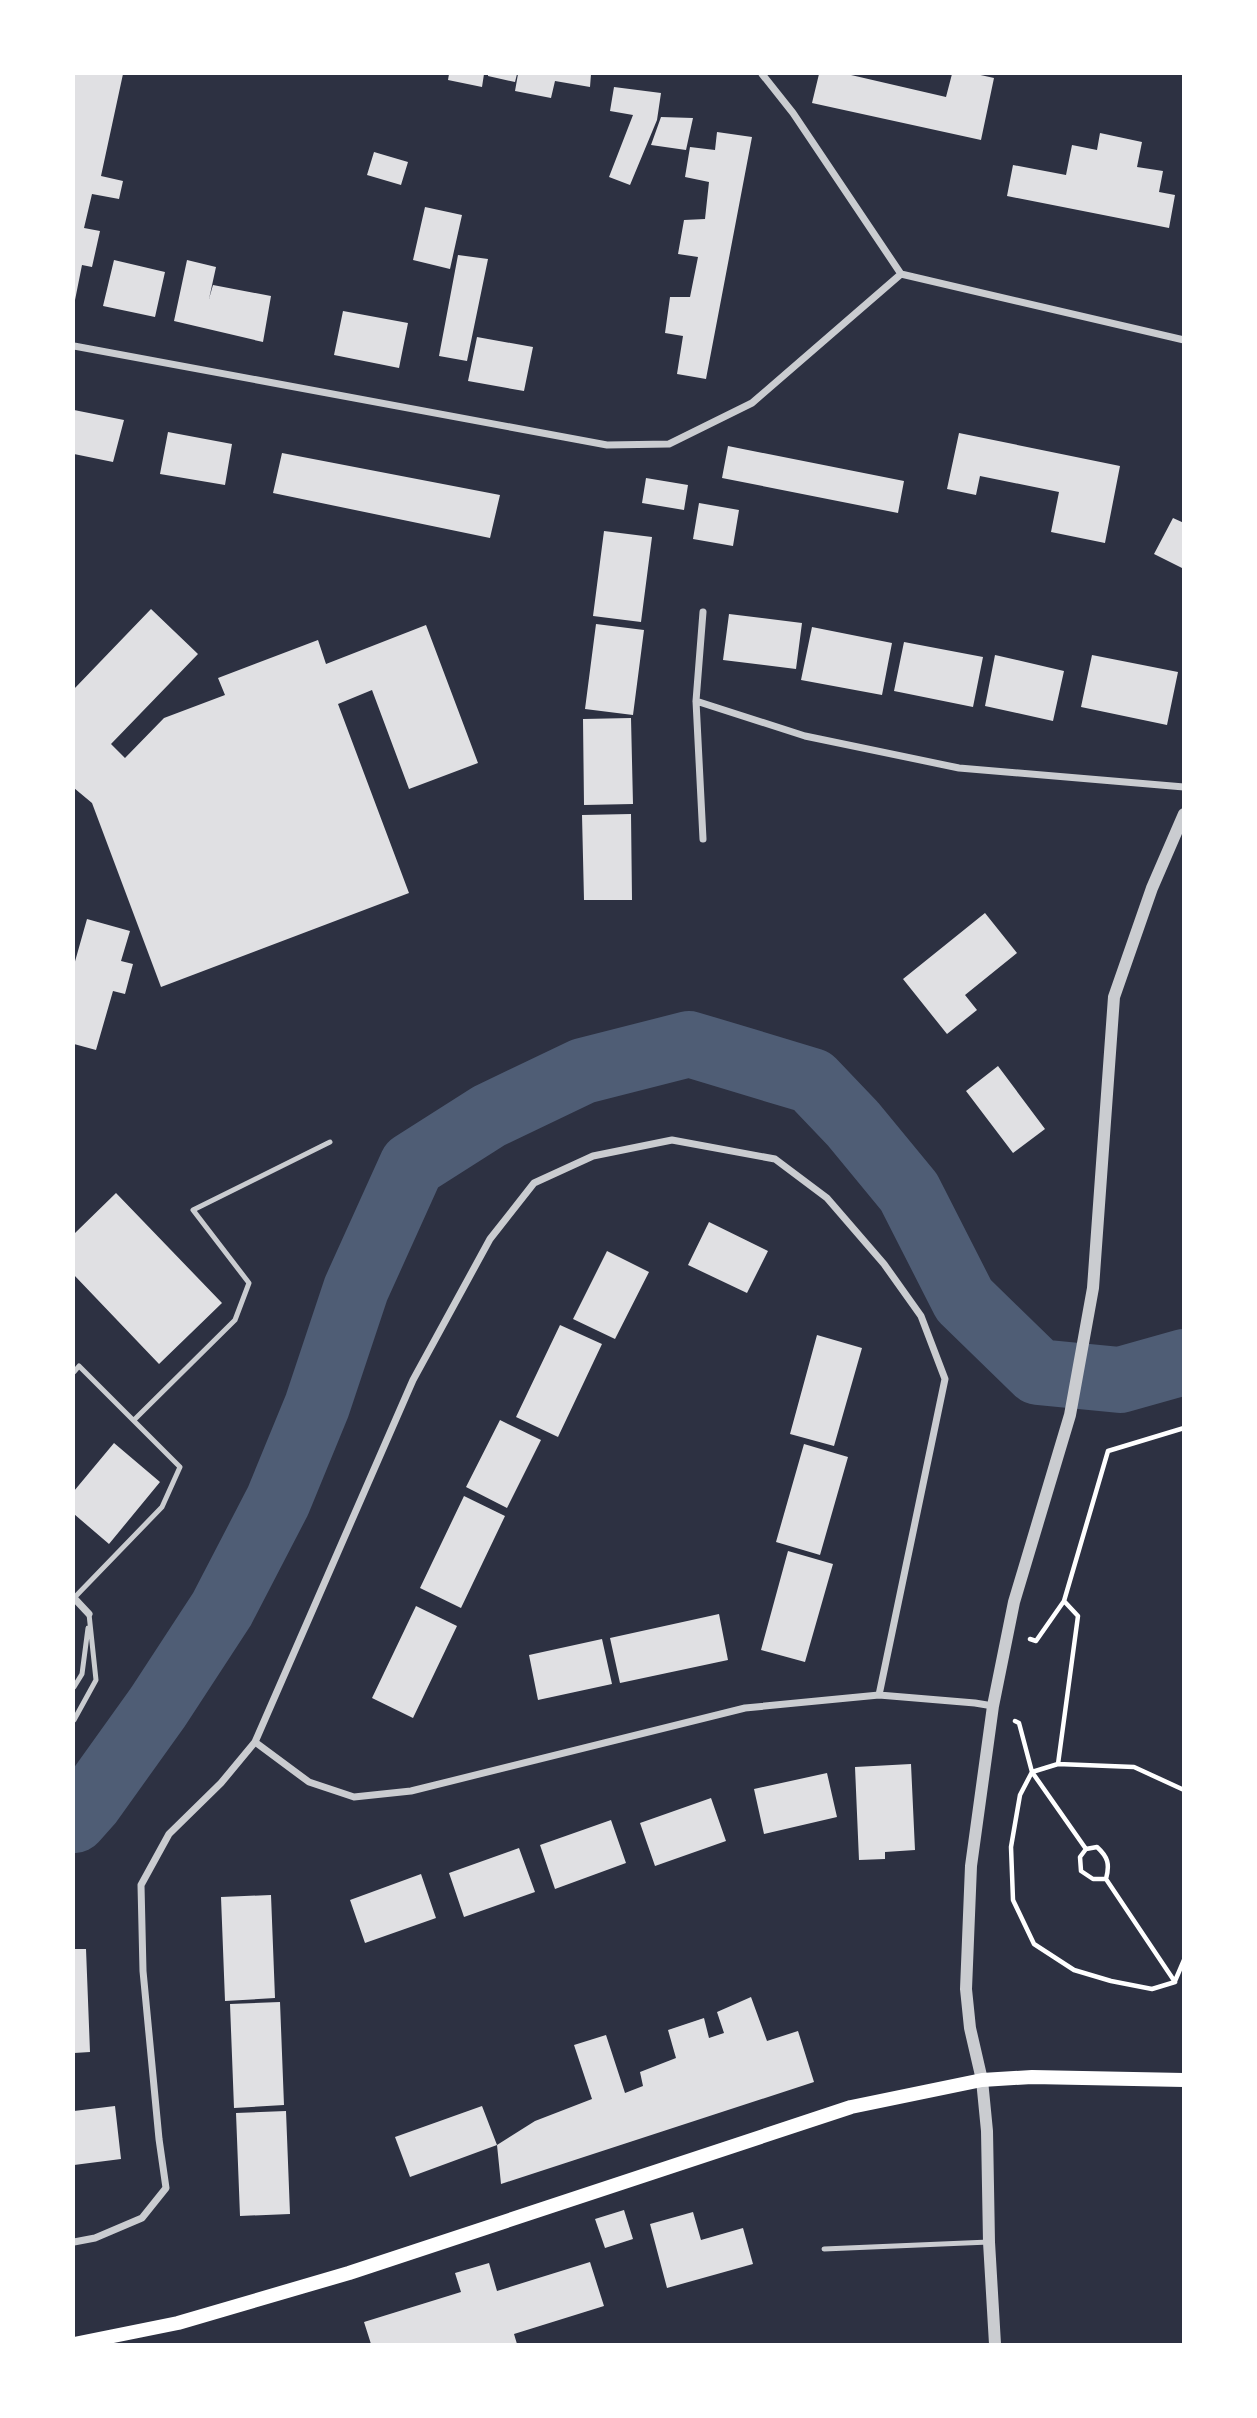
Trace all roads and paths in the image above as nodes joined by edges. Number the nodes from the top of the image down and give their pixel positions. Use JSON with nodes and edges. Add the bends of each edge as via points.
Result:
{"nodes":[{"id":1,"x":762,"y":74,"type":"edge"},
{"id":2,"x":901,"y":274,"type":"junction"},
{"id":3,"x":1184,"y":340,"type":"edge"},
{"id":4,"x":74,"y":346,"type":"edge"},
{"id":5,"x":703,"y":612,"type":"dead end"},
{"id":6,"x":696,"y":701,"type":"junction"},
{"id":7,"x":1184,"y":787,"type":"edge"},
{"id":8,"x":1184,"y":814,"type":"edge"},
{"id":9,"x":703,"y":839,"type":"dead end"},
{"id":10,"x":330,"y":1142,"type":"dead end"},
{"id":11,"x":74,"y":1372,"type":"edge"},
{"id":12,"x":134,"y":1420,"type":"junction"},
{"id":13,"x":1184,"y":1429,"type":"edge"},
{"id":14,"x":74,"y":1598,"type":"edge"},
{"id":15,"x":89,"y":1614,"type":"junction"},
{"id":16,"x":74,"y":1687,"type":"edge"},
{"id":17,"x":878,"y":1695,"type":"junction"},
{"id":18,"x":993,"y":1706,"type":"junction"},
{"id":19,"x":74,"y":1720,"type":"edge"},
{"id":20,"x":255,"y":1742,"type":"junction"},
{"id":21,"x":1058,"y":1764,"type":"junction"},
{"id":22,"x":1032,"y":1772,"type":"junction"},
{"id":23,"x":1184,"y":1790,"type":"edge"},
{"id":24,"x":1086,"y":1849,"type":"junction"},
{"id":25,"x":1106,"y":1879,"type":"junction"},
{"id":26,"x":1184,"y":1960,"type":"edge"},
{"id":27,"x":1175,"y":1982,"type":"junction"},
{"id":28,"x":982,"y":2080,"type":"junction"},
{"id":29,"x":1184,"y":2080,"type":"edge"},
{"id":30,"x":74,"y":2242,"type":"edge"},
{"id":31,"x":989,"y":2242,"type":"junction"},
{"id":32,"x":824,"y":2249,"type":"dead end"},
{"id":33,"x":74,"y":2344,"type":"edge"},
{"id":34,"x":995,"y":2344,"type":"edge"}],
"edges":[{"from":1,"to":2,"type":"street"},
{"from":2,"to":3,"type":"street"},
{"from":2,"to":4,"type":"street","via":[[752,403],[669,444],[607,445]]},
{"from":5,"to":6,"type":"street"},
{"from":6,"to":7,"type":"street","via":[[805,736],[959,768]]},
{"from":6,"to":9,"type":"street"},
{"from":8,"to":18,"type":"street","via":[[1114,997],[1093,1288],[1070,1415],[1014,1602]]},
{"from":10,"to":12,"type":"lane","via":[[193,1210],[249,1283],[235,1320]]},
{"from":11,"to":12,"type":"lane","via":[[79,1366]]},
{"from":12,"to":14,"type":"lane","via":[[180,1467],[162,1507]]},
{"from":13,"to":21,"type":"path","via":[[1108,1451],[1064,1601],[1078,1616]]},
{"from":14,"to":15,"type":"street"},
{"from":15,"to":16,"type":"lane","via":[[82,1674]]},
{"from":15,"to":19,"type":"lane","via":[[96,1680]]},
{"from":17,"to":18,"type":"street"},
{"from":17,"to":20,"type":"street","via":[[745,1708],[411,1791],[354,1797],[309,1782]]},
{"from":17,"to":20,"type":"street","via":[[945,1379],[921,1316],[827,1198],[775,1159],[671,1140],[593,1156],[534,1183],[490,1239],[413,1380]]},
{"from":18,"to":22,"type":"path","via":[[1019,1723]]},
{"from":18,"to":28,"type":"street","via":[[971,1866],[967,1938],[970,2028]]},
{"from":20,"to":30,"type":"street","via":[[169,1834],[141,1885],[145,1984],[166,2188],[142,2218]]},
{"from":21,"to":22,"type":"path"},
{"from":21,"to":23,"type":"path","via":[[1134,1767]]},
{"from":22,"to":24,"type":"path"},
{"from":22,"to":27,"type":"path","via":[[1020,1796],[1011,1847],[1013,1900],[1034,1944],[1074,1970],[1111,1981],[1152,1989]]},
{"from":24,"to":25,"type":"path","via":[[1097,1847],[1105,1855],[1110,1867]]},
{"from":24,"to":25,"type":"path","via":[[1080,1857],[1081,1871],[1093,1879]]},
{"from":25,"to":27,"type":"path"},
{"from":26,"to":27,"type":"path"},
{"from":28,"to":29,"type":"main road"},
{"from":28,"to":31,"type":"street"},
{"from":28,"to":33,"type":"main road","via":[[851,2107],[349,2273],[178,2323]]},
{"from":31,"to":32,"type":"lane"},
{"from":31,"to":34,"type":"street"}]}
